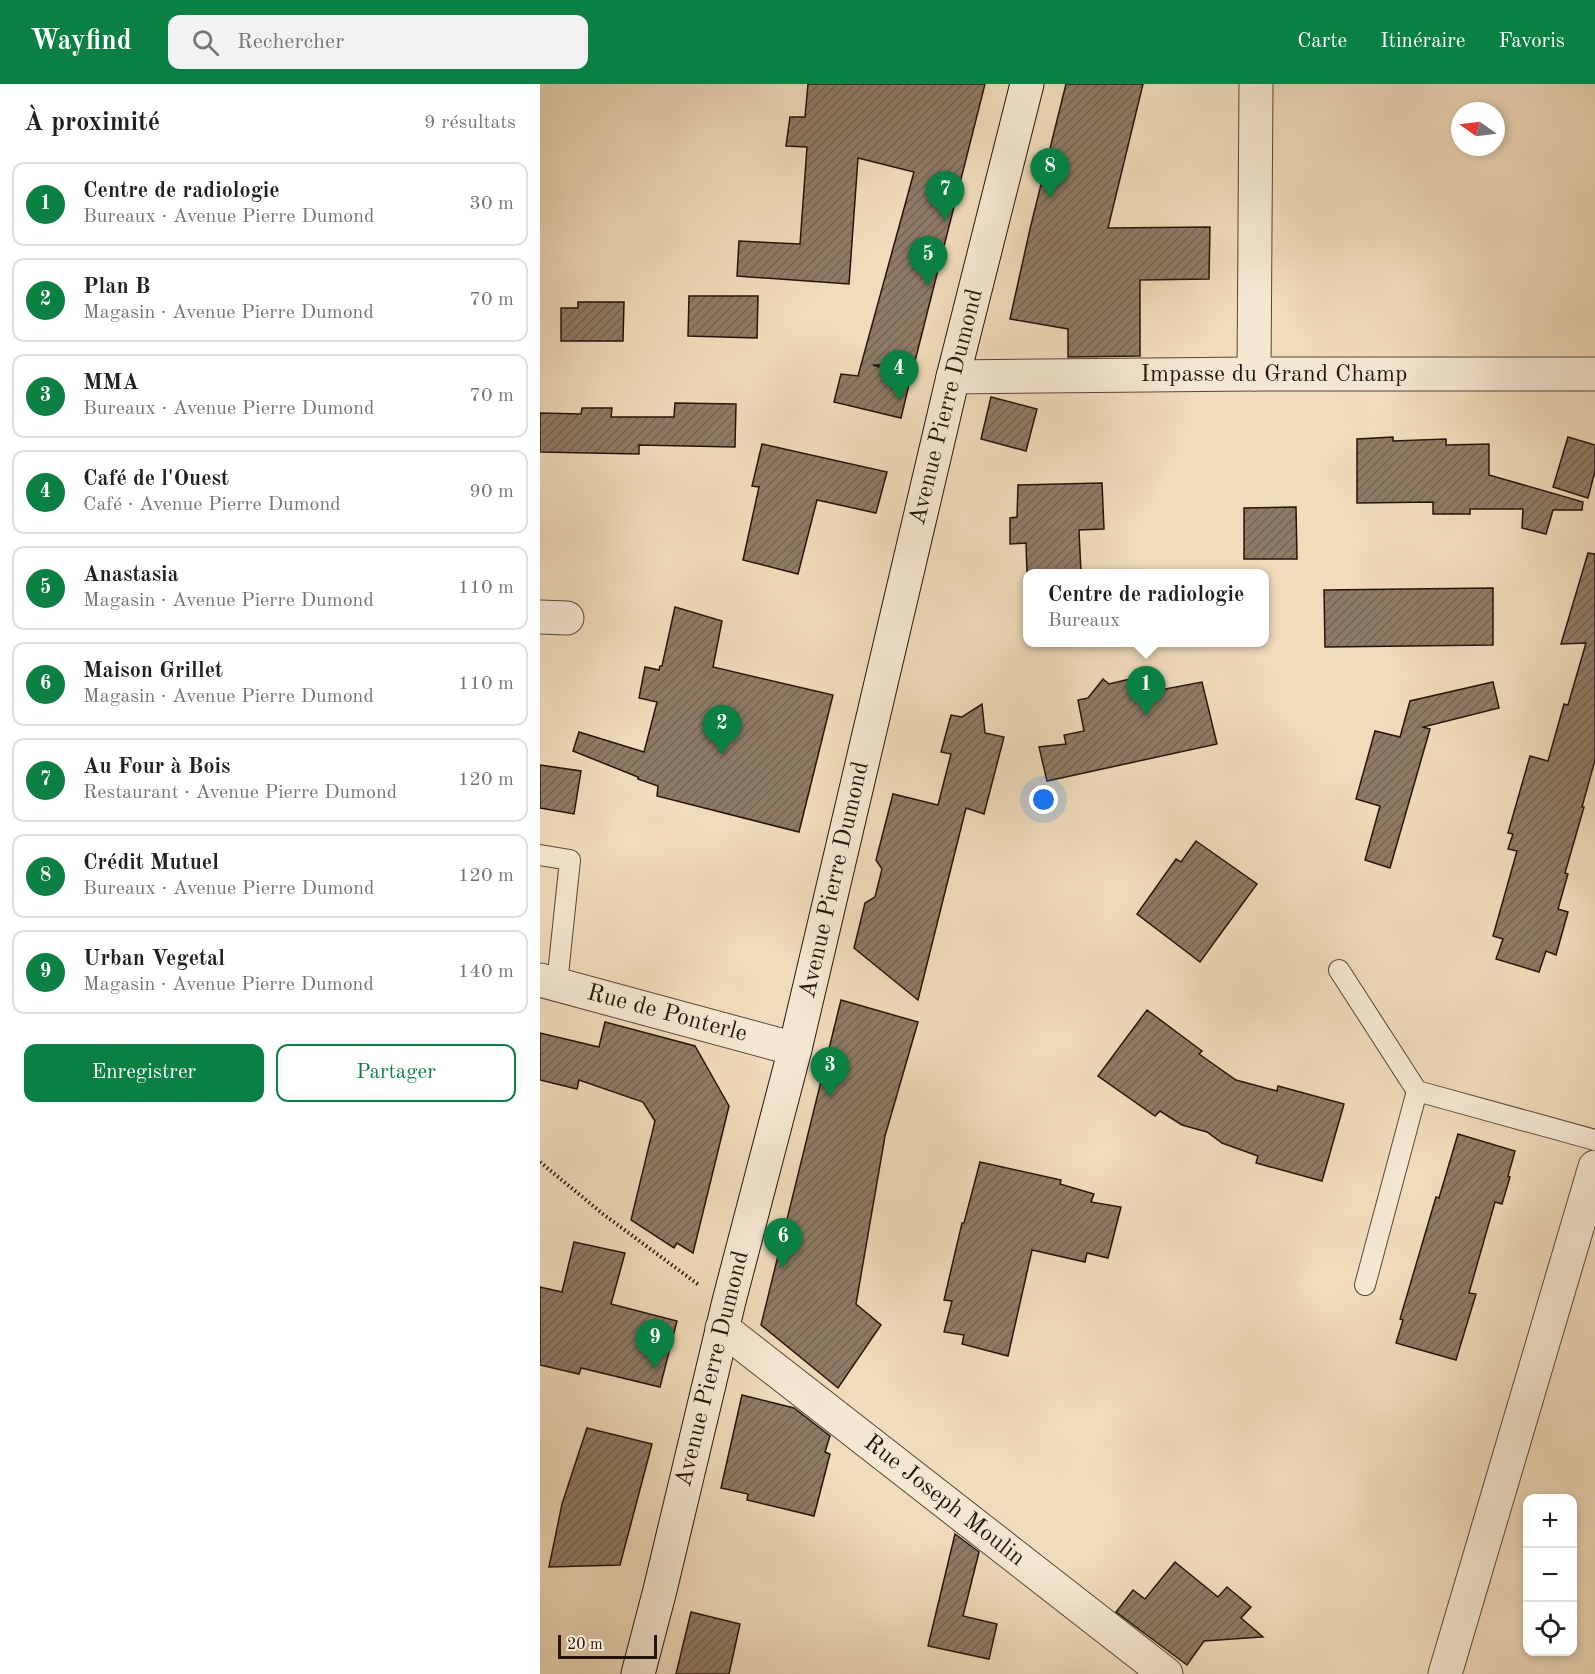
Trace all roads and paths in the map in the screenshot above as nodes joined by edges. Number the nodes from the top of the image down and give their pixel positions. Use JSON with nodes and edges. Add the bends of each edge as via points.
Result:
{"nodes":[{"id":1,"x":1027,"y":84,"type":"edge"},
{"id":2,"x":1256,"y":84,"type":"edge"},
{"id":3,"x":1254,"y":374,"type":"junction"},
{"id":4,"x":1595,"y":374,"type":"edge"},
{"id":5,"x":953,"y":377,"type":"junction"},
{"id":6,"x":540,"y":855,"type":"edge"},
{"id":7,"x":1339,"y":970,"type":"dead end"},
{"id":8,"x":548,"y":982,"type":"edge"},
{"id":9,"x":795,"y":1049,"type":"junction"},
{"id":10,"x":1417,"y":1091,"type":"junction"},
{"id":11,"x":1595,"y":1140,"type":"edge"},
{"id":12,"x":540,"y":1162,"type":"edge"},
{"id":13,"x":1595,"y":1167,"type":"edge"},
{"id":14,"x":1365,"y":1285,"type":"dead end"},
{"id":15,"x":726,"y":1314,"type":"junction"},
{"id":16,"x":638,"y":1674,"type":"edge"},
{"id":17,"x":1166,"y":1674,"type":"edge"},
{"id":18,"x":1445,"y":1674,"type":"edge"}],
"edges":[{"from":1,"to":5,"type":"street","name":"Avenue Pierre Dumond"},
{"from":2,"to":3,"type":"street"},
{"from":3,"to":4,"type":"street","name":"Impasse du Grand Champ"},
{"from":3,"to":5,"type":"street","name":"Impasse du Grand Champ"},
{"from":5,"to":9,"type":"street","name":"Avenue Pierre Dumond"},
{"from":6,"to":8,"type":"lane","via":[[570,860]]},
{"from":7,"to":10,"type":"lane"},
{"from":8,"to":9,"type":"street","name":"Rue de Ponterle"},
{"from":9,"to":15,"type":"street","name":"Avenue Pierre Dumond"},
{"from":10,"to":11,"type":"lane"},
{"from":10,"to":14,"type":"lane"},
{"from":12,"to":15,"type":"path","via":[[699,1285]]},
{"from":13,"to":18,"type":"street"},
{"from":15,"to":16,"type":"street","name":"Avenue Pierre Dumond"},
{"from":15,"to":17,"type":"street","name":"Rue Joseph Moulin"}]}
